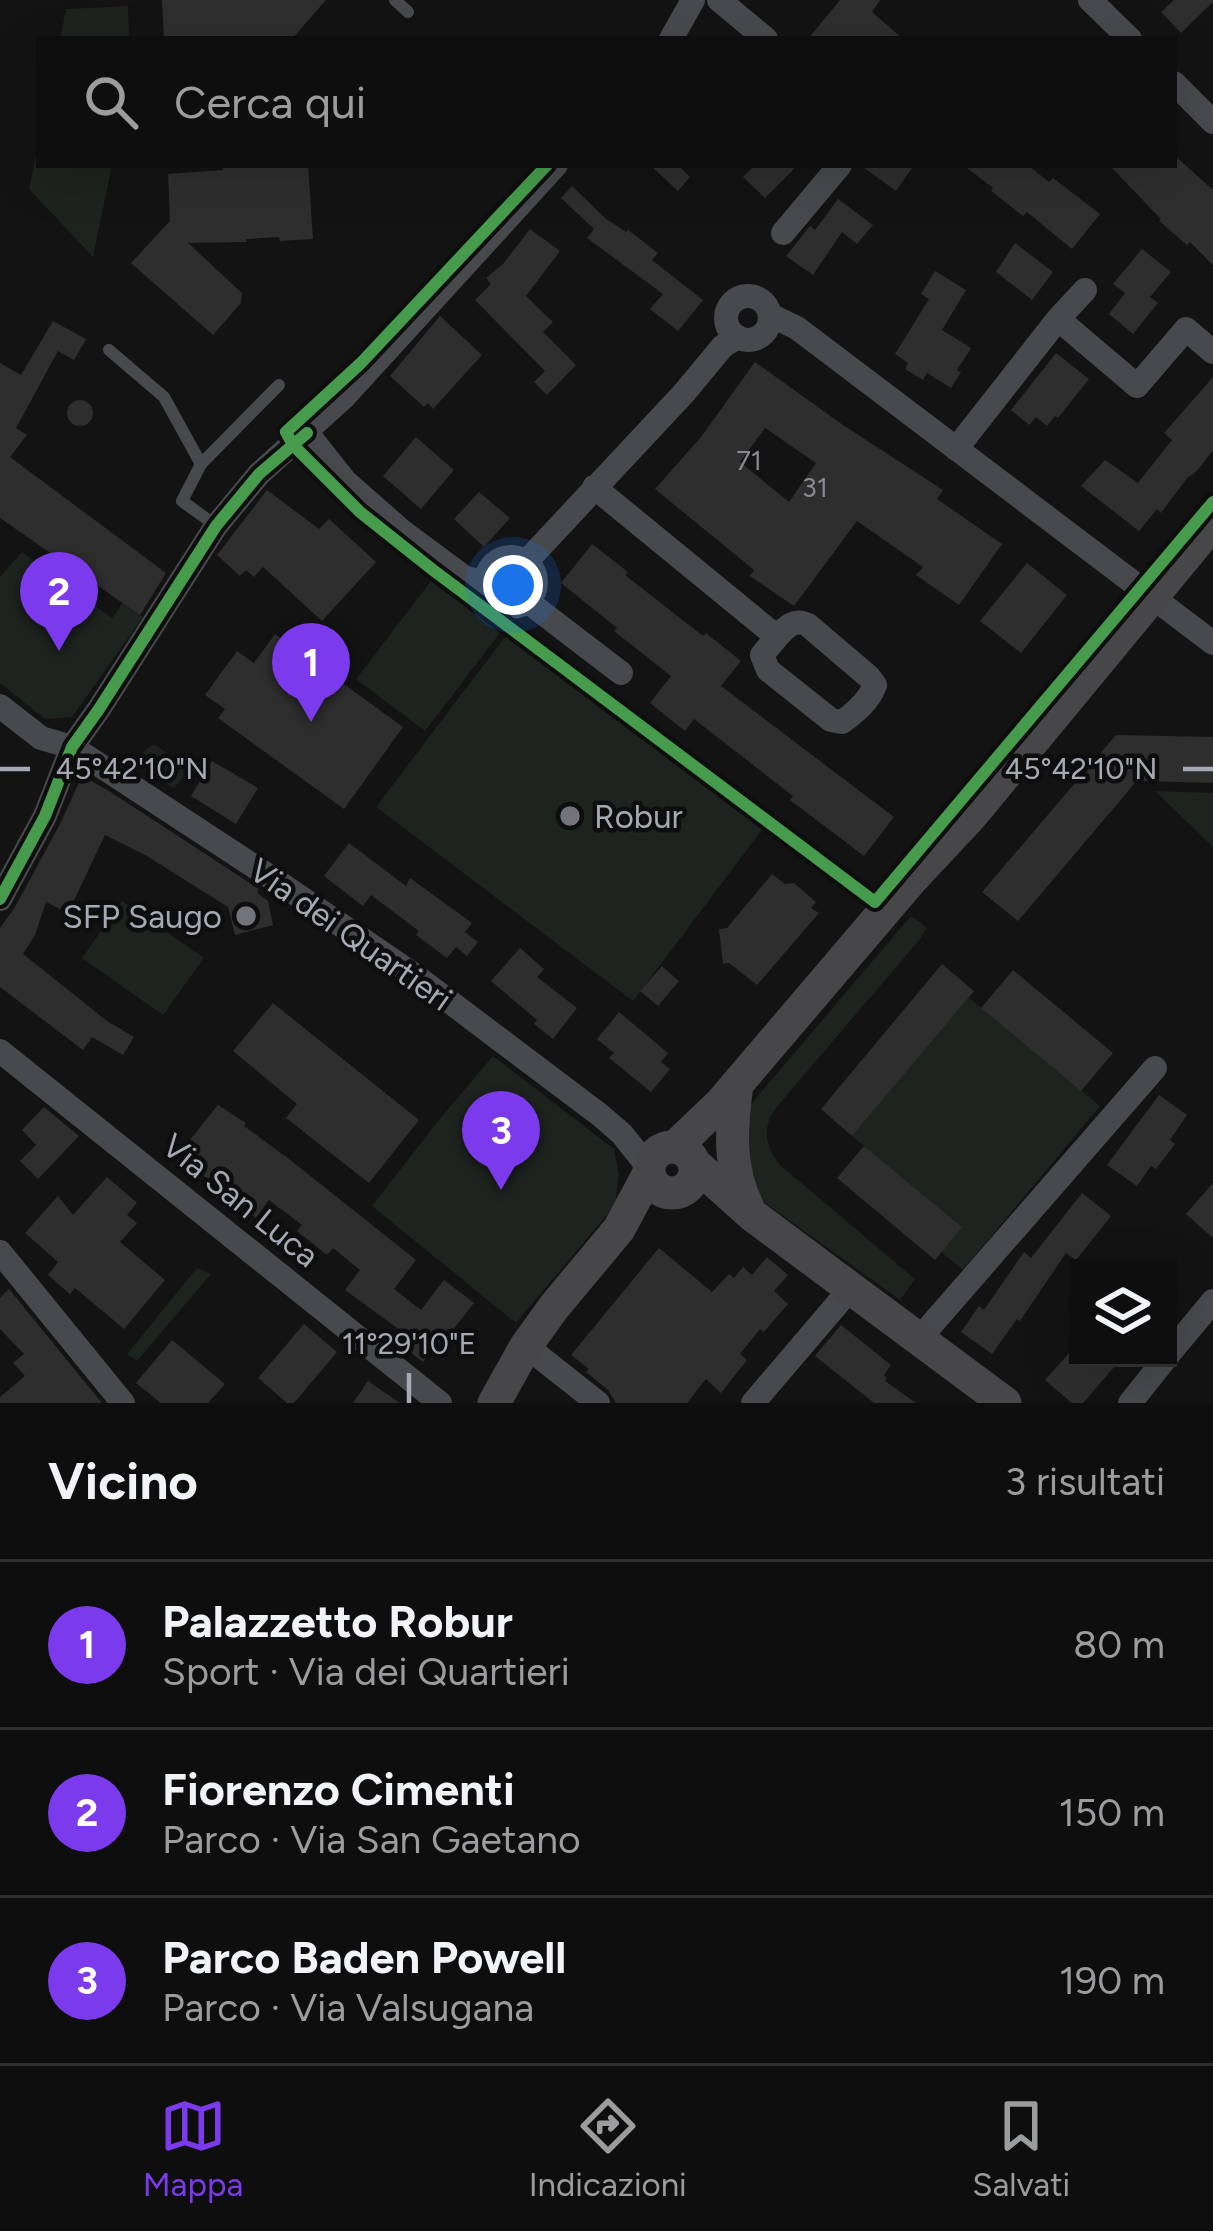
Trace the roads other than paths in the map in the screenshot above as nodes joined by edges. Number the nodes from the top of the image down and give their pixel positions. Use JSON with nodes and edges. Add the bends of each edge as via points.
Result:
{"nodes":[{"id":1,"x":395,"y":0,"type":"edge"},
{"id":2,"x":693,"y":0,"type":"edge"},
{"id":3,"x":719,"y":0,"type":"edge"},
{"id":4,"x":1090,"y":0,"type":"edge"},
{"id":5,"x":408,"y":12,"type":"dead end"},
{"id":6,"x":673,"y":36,"type":"edge"},
{"id":7,"x":762,"y":36,"type":"edge"},
{"id":8,"x":1127,"y":36,"type":"edge"},
{"id":9,"x":1177,"y":86,"type":"edge"},
{"id":10,"x":1213,"y":122,"type":"edge"},
{"id":11,"x":553,"y":168,"type":"edge"},
{"id":12,"x":837,"y":168,"type":"edge"},
{"id":13,"x":783,"y":233,"type":"dead end"},
{"id":14,"x":1085,"y":290,"type":"dead end"},
{"id":15,"x":770,"y":315,"type":"junction"},
{"id":16,"x":1058,"y":319,"type":"junction"},
{"id":17,"x":738,"y":337,"type":"junction"},
{"id":18,"x":109,"y":350,"type":"dead end"},
{"id":19,"x":1213,"y":352,"type":"edge"},
{"id":20,"x":279,"y":385,"type":"dead end"},
{"id":21,"x":307,"y":433,"type":"junction"},
{"id":22,"x":956,"y":448,"type":"junction"},
{"id":23,"x":201,"y":464,"type":"junction"},
{"id":24,"x":594,"y":487,"type":"junction"},
{"id":25,"x":1213,"y":523,"type":"edge"},
{"id":26,"x":216,"y":526,"type":"junction"},
{"id":27,"x":526,"y":562,"type":"junction"},
{"id":28,"x":486,"y":582,"type":"junction"},
{"id":29,"x":1154,"y":597,"type":"junction"},
{"id":30,"x":527,"y":601,"type":"junction"},
{"id":31,"x":777,"y":637,"type":"junction"},
{"id":32,"x":1213,"y":643,"type":"edge"},
{"id":33,"x":621,"y":673,"type":"dead end"},
{"id":34,"x":0,"y":706,"type":"edge"},
{"id":35,"x":72,"y":747,"type":"junction"},
{"id":36,"x":0,"y":899,"type":"edge"},
{"id":37,"x":0,"y":1051,"type":"edge"},
{"id":38,"x":1155,"y":1068,"type":"dead end"},
{"id":39,"x":729,"y":1094,"type":"junction"},
{"id":40,"x":673,"y":1168,"type":"junction"},
{"id":41,"x":745,"y":1209,"type":"junction"},
{"id":42,"x":0,"y":1252,"type":"edge"},
{"id":43,"x":850,"y":1288,"type":"junction"},
{"id":44,"x":1213,"y":1301,"type":"edge"},
{"id":45,"x":919,"y":1339,"type":"junction"},
{"id":46,"x":1177,"y":1345,"type":"edge"},
{"id":47,"x":526,"y":1346,"type":"junction"},
{"id":48,"x":1159,"y":1367,"type":"edge"},
{"id":49,"x":123,"y":1403,"type":"edge"},
{"id":50,"x":440,"y":1403,"type":"edge"},
{"id":51,"x":494,"y":1403,"type":"edge"},
{"id":52,"x":598,"y":1403,"type":"edge"},
{"id":53,"x":753,"y":1403,"type":"edge"},
{"id":54,"x":1005,"y":1403,"type":"edge"},
{"id":55,"x":1130,"y":1403,"type":"edge"}],
"edges":[{"from":1,"to":5,"type":"lane"},
{"from":2,"to":6,"type":"street"},
{"from":3,"to":7,"type":"street"},
{"from":4,"to":8,"type":"street"},
{"from":9,"to":10,"type":"street"},
{"from":11,"to":21,"type":"street"},
{"from":12,"to":13,"type":"street"},
{"from":14,"to":16,"type":"street"},
{"from":15,"to":17,"type":"street","via":[[760,336]]},
{"from":15,"to":17,"type":"street","via":[[759,299],[734,302],[727,321]]},
{"from":15,"to":22,"type":"street"},
{"from":16,"to":19,"type":"street","via":[[1137,386],[1186,328]]},
{"from":16,"to":22,"type":"street"},
{"from":17,"to":24,"type":"street"},
{"from":18,"to":23,"type":"lane","via":[[164,398]]},
{"from":20,"to":23,"type":"lane"},
{"from":21,"to":26,"type":"street"},
{"from":21,"to":28,"type":"street","via":[[345,481],[403,532],[465,578]]},
{"from":22,"to":29,"type":"street"},
{"from":23,"to":26,"type":"lane","via":[[182,501]]},
{"from":24,"to":27,"type":"street"},
{"from":24,"to":31,"type":"street"},
{"from":25,"to":29,"type":"main road"},
{"from":26,"to":35,"type":"street"},
{"from":27,"to":28,"type":"street","via":[[496,561]]},
{"from":27,"to":30,"type":"street","via":[[536,581]]},
{"from":28,"to":30,"type":"street","via":[[502,606]]},
{"from":29,"to":32,"type":"street"},
{"from":29,"to":39,"type":"main road"},
{"from":30,"to":33,"type":"street"},
{"from":31,"to":31,"type":"street","via":[[762,655],[768,670],[831,721],[842,722],[874,690],[869,676],[808,625],[789,624]]},
{"from":34,"to":35,"type":"street","name":"Via dei Quartieri","via":[[41,738]]},
{"from":35,"to":36,"type":"street"},
{"from":35,"to":40,"type":"street","name":"Via dei Quartieri","via":[[418,977]]},
{"from":37,"to":50,"type":"street","name":"Via San Luca"},
{"from":38,"to":45,"type":"street"},
{"from":39,"to":40,"type":"main road"},
{"from":39,"to":41,"type":"main road"},
{"from":40,"to":41,"type":"main road","name":"Via dei Quartieri"},
{"from":40,"to":47,"type":"main road"},
{"from":41,"to":43,"type":"main road","name":"Via dei Quartieri"},
{"from":42,"to":49,"type":"street"},
{"from":43,"to":45,"type":"main road","name":"Via dei Quartieri"},
{"from":43,"to":53,"type":"street"},
{"from":44,"to":46,"type":"street"},
{"from":45,"to":54,"type":"main road","name":"Via dei Quartieri"},
{"from":47,"to":51,"type":"main road"},
{"from":47,"to":52,"type":"street"},
{"from":48,"to":55,"type":"street"}]}
